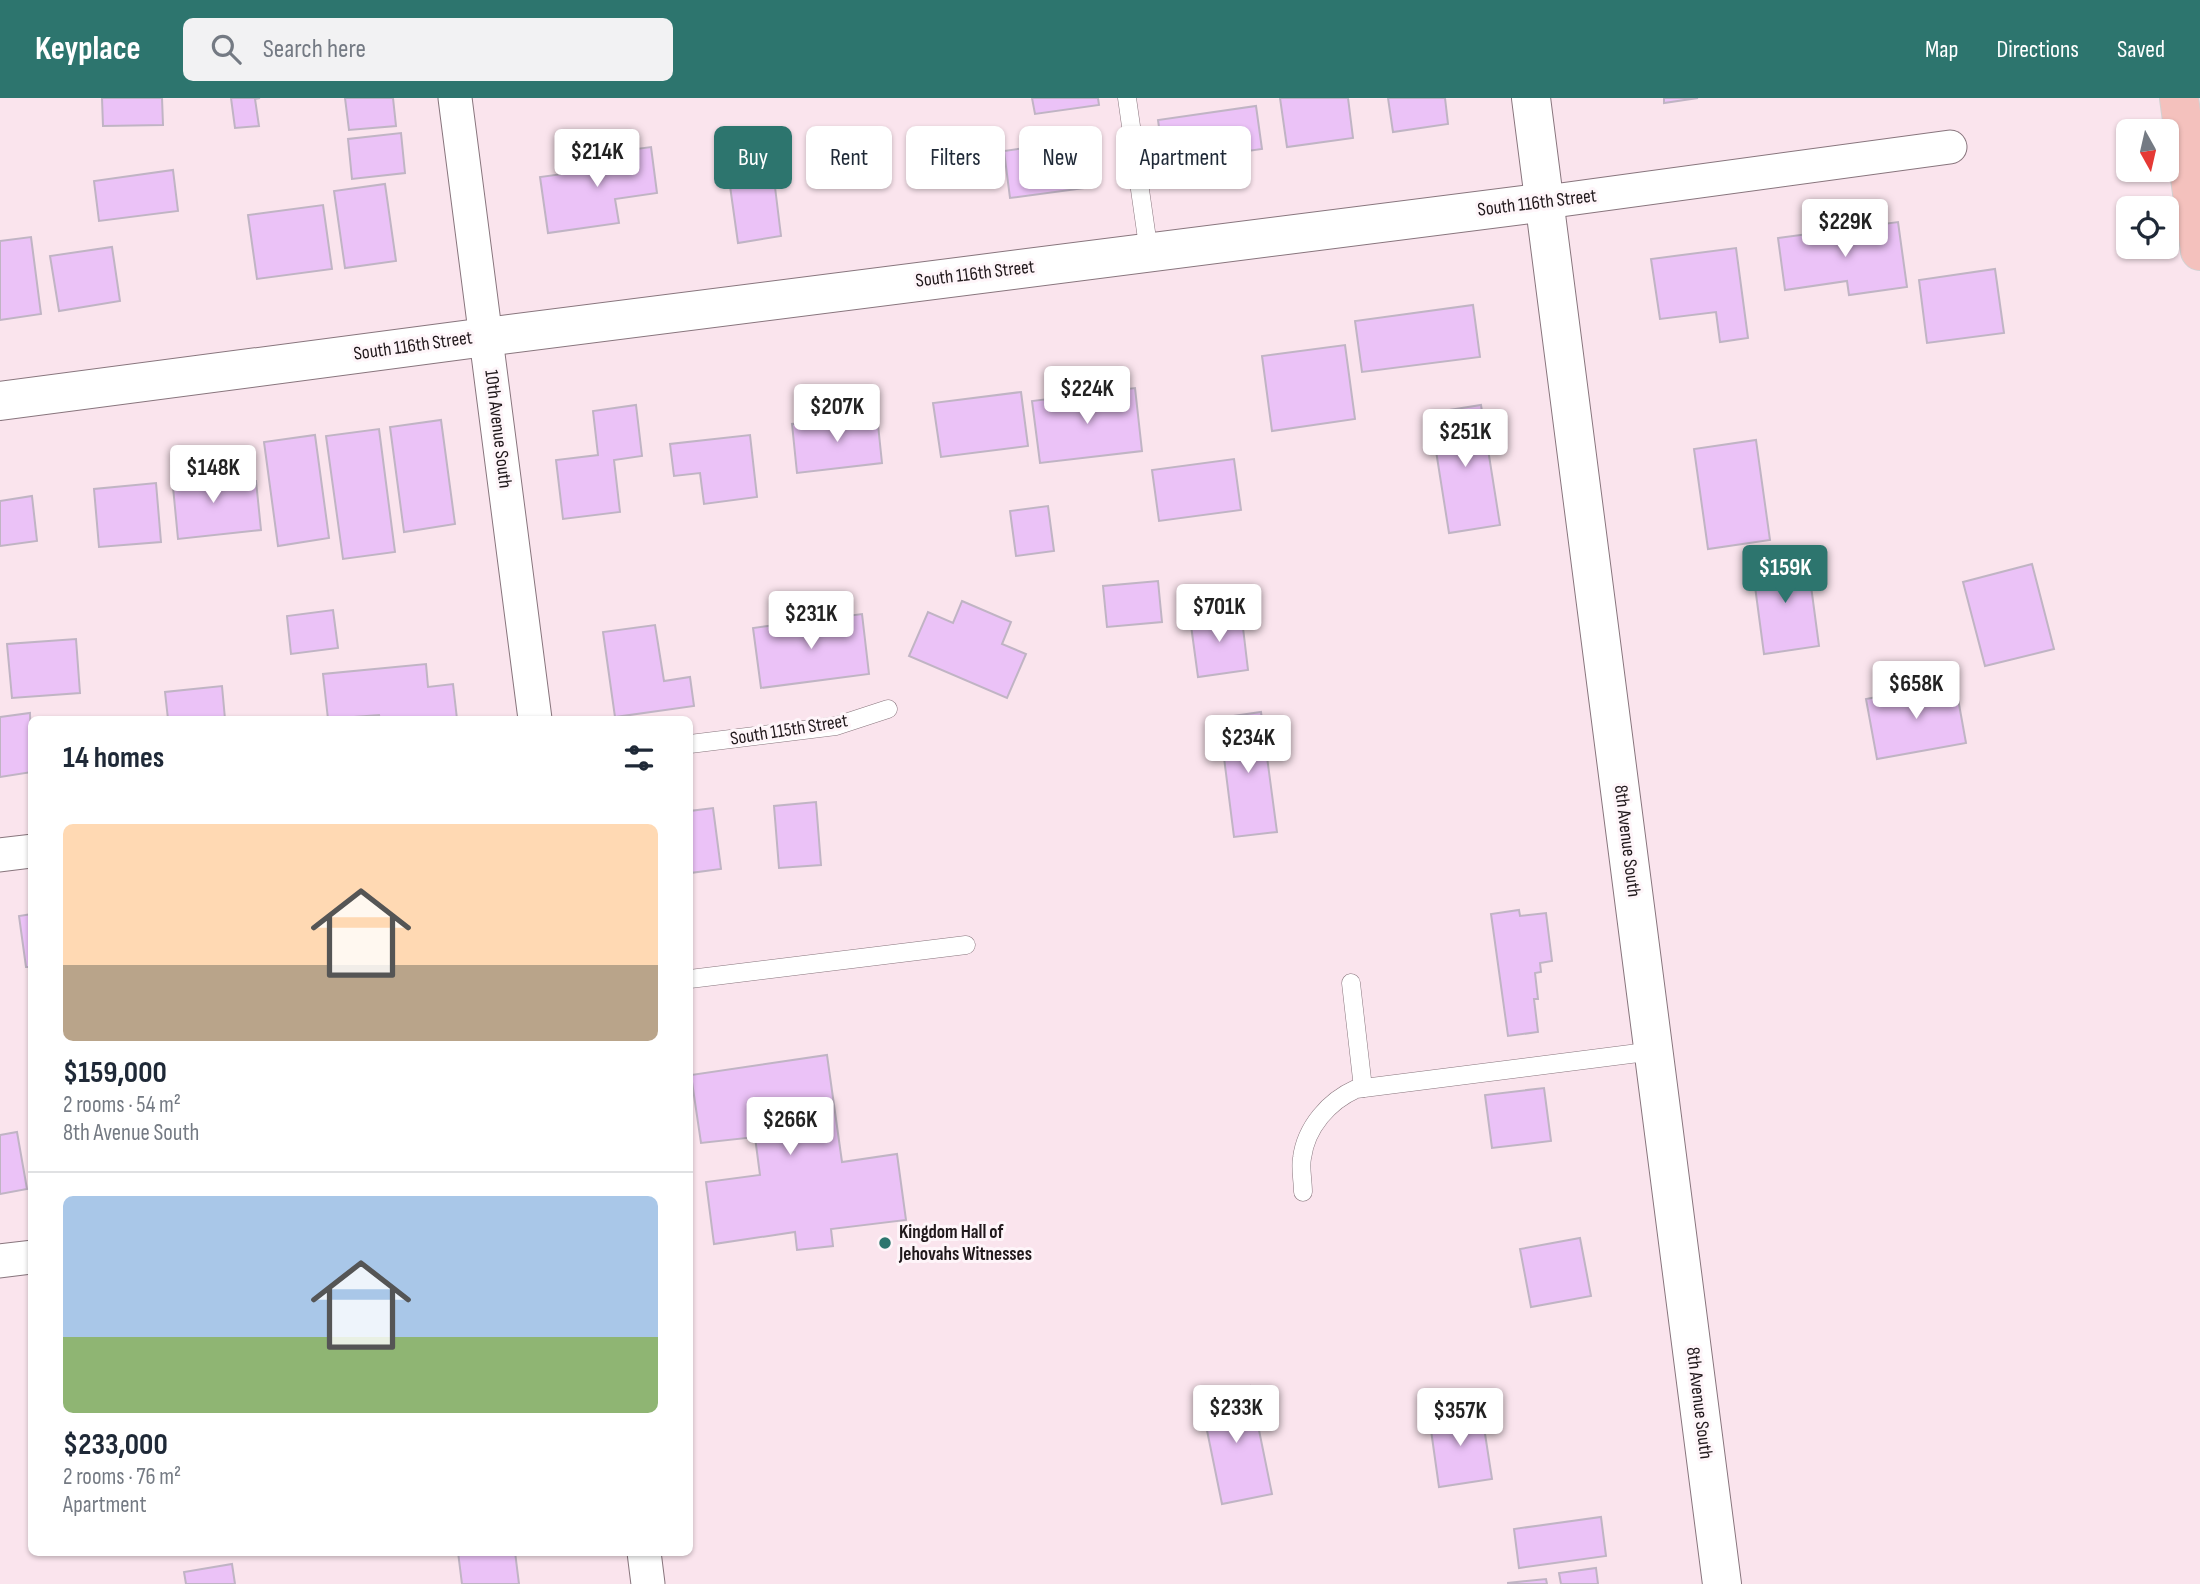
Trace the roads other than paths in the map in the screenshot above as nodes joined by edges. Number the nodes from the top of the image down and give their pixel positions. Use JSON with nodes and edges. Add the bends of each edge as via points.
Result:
{"nodes":[{"id":1,"x":455,"y":98,"type":"edge"},
{"id":2,"x":1127,"y":98,"type":"edge"},
{"id":3,"x":1531,"y":98,"type":"edge"},
{"id":4,"x":2179,"y":98,"type":"edge"},
{"id":5,"x":1950,"y":147,"type":"dead end"},
{"id":6,"x":1546,"y":202,"type":"junction"},
{"id":7,"x":2200,"y":251,"type":"edge"},
{"id":8,"x":1149,"y":253,"type":"junction"},
{"id":9,"x":486,"y":337,"type":"junction"},
{"id":10,"x":0,"y":401,"type":"edge"},
{"id":11,"x":888,"y":709,"type":"dead end"},
{"id":12,"x":535,"y":716,"type":"edge"},
{"id":13,"x":693,"y":744,"type":"edge"},
{"id":14,"x":28,"y":852,"type":"edge"},
{"id":15,"x":0,"y":855,"type":"edge"},
{"id":16,"x":966,"y":945,"type":"dead end"},
{"id":17,"x":693,"y":979,"type":"edge"},
{"id":18,"x":1351,"y":983,"type":"dead end"},
{"id":19,"x":1654,"y":1051,"type":"junction"},
{"id":20,"x":1363,"y":1088,"type":"junction"},
{"id":21,"x":1303,"y":1192,"type":"dead end"},
{"id":22,"x":28,"y":1258,"type":"edge"},
{"id":23,"x":0,"y":1261,"type":"edge"},
{"id":24,"x":644,"y":1556,"type":"edge"},
{"id":25,"x":648,"y":1584,"type":"edge"},
{"id":26,"x":1722,"y":1584,"type":"edge"}],
"edges":[{"from":1,"to":9,"type":"street","name":"10th Avenue South"},
{"from":2,"to":8,"type":"lane"},
{"from":3,"to":6,"type":"street","name":"8th Avenue South"},
{"from":4,"to":7,"type":"highway"},
{"from":5,"to":6,"type":"street","name":"South 116th Street"},
{"from":6,"to":8,"type":"street","name":"South 116th Street"},
{"from":6,"to":19,"type":"street","name":"8th Avenue South"},
{"from":8,"to":9,"type":"street","name":"South 116th Street"},
{"from":9,"to":10,"type":"street","name":"South 116th Street"},
{"from":9,"to":12,"type":"street","name":"10th Avenue South"},
{"from":11,"to":13,"type":"lane","name":"South 115th Street","via":[[836,726]]},
{"from":14,"to":15,"type":"street"},
{"from":16,"to":17,"type":"lane"},
{"from":18,"to":20,"type":"lane"},
{"from":19,"to":20,"type":"lane"},
{"from":19,"to":26,"type":"street","name":"8th Avenue South"},
{"from":20,"to":21,"type":"lane","via":[[1347,1093],[1326,1109],[1312,1129],[1302,1157]]},
{"from":22,"to":23,"type":"street"},
{"from":24,"to":25,"type":"street"}]}
